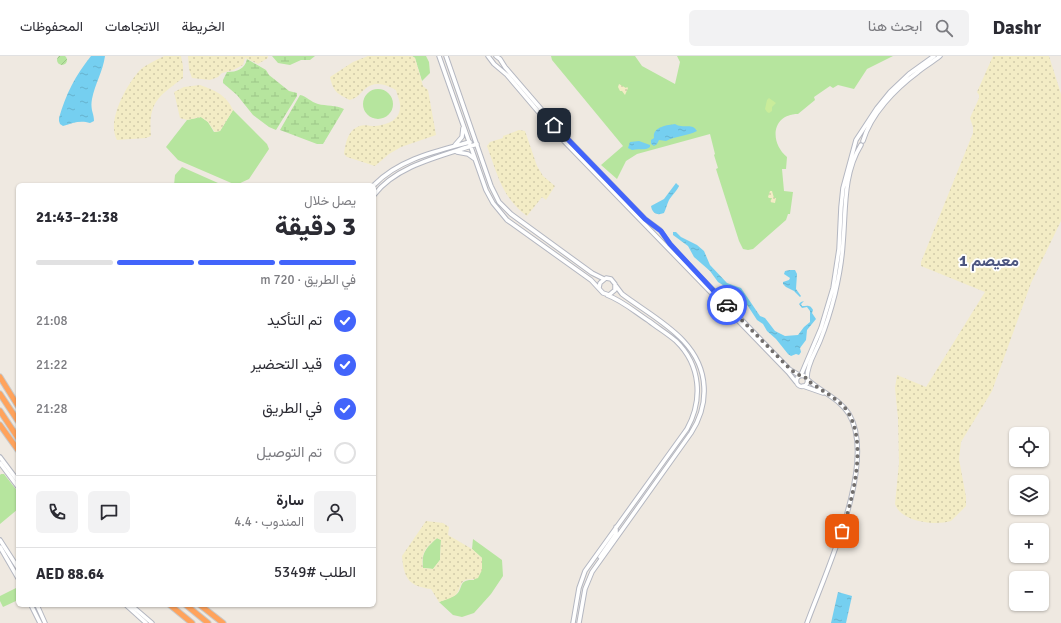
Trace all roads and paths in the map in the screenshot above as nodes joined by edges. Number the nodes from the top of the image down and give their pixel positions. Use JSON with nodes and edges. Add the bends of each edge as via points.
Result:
{"nodes":[{"id":1,"x":439,"y":56,"type":"edge"},
{"id":2,"x":446,"y":56,"type":"edge"},
{"id":3,"x":488,"y":56,"type":"edge"},
{"id":4,"x":496,"y":56,"type":"edge"},
{"id":5,"x":934,"y":56,"type":"edge"},
{"id":6,"x":940,"y":56,"type":"edge"},
{"id":7,"x":463,"y":125,"type":"junction"},
{"id":8,"x":858,"y":138,"type":"junction"},
{"id":9,"x":476,"y":142,"type":"junction"},
{"id":10,"x":856,"y":142,"type":"junction"},
{"id":11,"x":862,"y":143,"type":"junction"},
{"id":12,"x":470,"y":144,"type":"junction"},
{"id":13,"x":450,"y":148,"type":"junction"},
{"id":14,"x":454,"y":152,"type":"junction"},
{"id":15,"x":476,"y":160,"type":"junction"},
{"id":16,"x":376,"y":183,"type":"edge"},
{"id":17,"x":376,"y":193,"type":"edge"},
{"id":18,"x":604,"y":279,"type":"junction"},
{"id":19,"x":616,"y":286,"type":"junction"},
{"id":20,"x":599,"y":288,"type":"junction"},
{"id":21,"x":607,"y":295,"type":"junction"},
{"id":22,"x":804,"y":369,"type":"junction"},
{"id":23,"x":794,"y":373,"type":"junction"},
{"id":24,"x":800,"y":375,"type":"junction"},
{"id":25,"x":0,"y":377,"type":"edge"},
{"id":26,"x":807,"y":379,"type":"junction"},
{"id":27,"x":796,"y":382,"type":"junction"},
{"id":28,"x":803,"y":386,"type":"junction"},
{"id":29,"x":0,"y":394,"type":"edge"},
{"id":30,"x":831,"y":396,"type":"junction"},
{"id":31,"x":708,"y":398,"type":"dead end"},
{"id":32,"x":704,"y":402,"type":"junction"},
{"id":33,"x":16,"y":403,"type":"edge"},
{"id":34,"x":0,"y":411,"type":"edge"},
{"id":35,"x":16,"y":418,"type":"edge"},
{"id":36,"x":0,"y":426,"type":"edge"},
{"id":37,"x":16,"y":435,"type":"edge"},
{"id":38,"x":16,"y":447,"type":"edge"},
{"id":39,"x":0,"y":457,"type":"edge"},
{"id":40,"x":0,"y":463,"type":"edge"},
{"id":41,"x":16,"y":478,"type":"edge"},
{"id":42,"x":16,"y":485,"type":"edge"},
{"id":43,"x":616,"y":527,"type":"junction"},
{"id":44,"x":0,"y":540,"type":"edge"},
{"id":45,"x":0,"y":547,"type":"edge"},
{"id":46,"x":16,"y":565,"type":"edge"},
{"id":47,"x":594,"y":568,"type":"junction"},
{"id":48,"x":16,"y":575,"type":"edge"},
{"id":49,"x":32,"y":607,"type":"edge"},
{"id":50,"x":38,"y":607,"type":"edge"},
{"id":51,"x":128,"y":607,"type":"edge"},
{"id":52,"x":133,"y":607,"type":"edge"},
{"id":53,"x":172,"y":607,"type":"edge"},
{"id":54,"x":188,"y":607,"type":"edge"},
{"id":55,"x":203,"y":607,"type":"edge"},
{"id":56,"x":40,"y":623,"type":"edge"},
{"id":57,"x":45,"y":623,"type":"edge"},
{"id":58,"x":149,"y":623,"type":"edge"},
{"id":59,"x":192,"y":623,"type":"edge"},
{"id":60,"x":208,"y":623,"type":"edge"},
{"id":61,"x":223,"y":623,"type":"edge"},
{"id":62,"x":573,"y":623,"type":"edge"},
{"id":63,"x":579,"y":623,"type":"edge"},
{"id":64,"x":807,"y":623,"type":"edge"}],
"edges":[{"from":1,"to":7,"type":"street"},
{"from":2,"to":9,"type":"street"},
{"from":3,"to":27,"type":"street","via":[[562,138]]},
{"from":4,"to":23,"type":"street","via":[[561,132],[645,219],[661,231],[689,265]]},
{"from":5,"to":8,"type":"street","via":[[890,92]]},
{"from":6,"to":11,"type":"street","via":[[893,94],[874,118]]},
{"from":7,"to":12,"type":"street"},
{"from":7,"to":13,"type":"street","via":[[461,139]]},
{"from":8,"to":10,"type":"street"},
{"from":8,"to":11,"type":"street","via":[[861,138]]},
{"from":9,"to":12,"type":"street"},
{"from":9,"to":18,"type":"street","via":[[496,197],[503,206],[592,273]]},
{"from":10,"to":11,"type":"street","via":[[859,145]]},
{"from":10,"to":22,"type":"street","via":[[843,188],[839,249],[833,288],[821,328]]},
{"from":11,"to":26,"type":"street","via":[[855,157],[846,191],[843,251],[837,285],[826,326],[808,368]]},
{"from":12,"to":13,"type":"street"},
{"from":12,"to":14,"type":"street"},
{"from":12,"to":15,"type":"street"},
{"from":13,"to":16,"type":"street","via":[[398,166]]},
{"from":14,"to":15,"type":"street","via":[[465,153]]},
{"from":14,"to":17,"type":"street","via":[[402,171],[387,181]]},
{"from":15,"to":20,"type":"street","via":[[486,190],[502,215],[517,229]]},
{"from":18,"to":19,"type":"street","via":[[611,279]]},
{"from":18,"to":20,"type":"street"},
{"from":19,"to":21,"type":"street","via":[[613,293]]},
{"from":19,"to":32,"type":"street","via":[[622,294],[689,346],[701,370]]},
{"from":20,"to":21,"type":"street"},
{"from":21,"to":43,"type":"street","via":[[620,301],[680,345],[692,365],[698,388],[695,411],[687,429]]},
{"from":22,"to":23,"type":"street"},
{"from":22,"to":24,"type":"street"},
{"from":23,"to":24,"type":"street"},
{"from":24,"to":26,"type":"street"},
{"from":24,"to":27,"type":"street"},
{"from":25,"to":33,"type":"highway"},
{"from":26,"to":28,"type":"street"},
{"from":26,"to":30,"type":"street"},
{"from":27,"to":28,"type":"street"},
{"from":28,"to":30,"type":"street"},
{"from":29,"to":35,"type":"highway"},
{"from":30,"to":64,"type":"street","via":[[845,408],[854,426],[856,470],[847,515]]},
{"from":31,"to":32,"type":"street"},
{"from":32,"to":47,"type":"street","via":[[694,429],[657,484]]},
{"from":34,"to":37,"type":"highway"},
{"from":36,"to":38,"type":"highway"},
{"from":39,"to":41,"type":"street"},
{"from":40,"to":42,"type":"street"},
{"from":43,"to":47,"type":"street","via":[[616,534]]},
{"from":43,"to":62,"type":"street","via":[[583,576]]},
{"from":44,"to":46,"type":"street"},
{"from":45,"to":48,"type":"street"},
{"from":47,"to":63,"type":"street","via":[[586,585]]},
{"from":49,"to":56,"type":"street"},
{"from":50,"to":57,"type":"street"},
{"from":51,"to":58,"type":"street"},
{"from":52,"to":58,"type":"street"},
{"from":53,"to":59,"type":"highway"},
{"from":54,"to":60,"type":"highway"},
{"from":55,"to":61,"type":"highway"}]}
